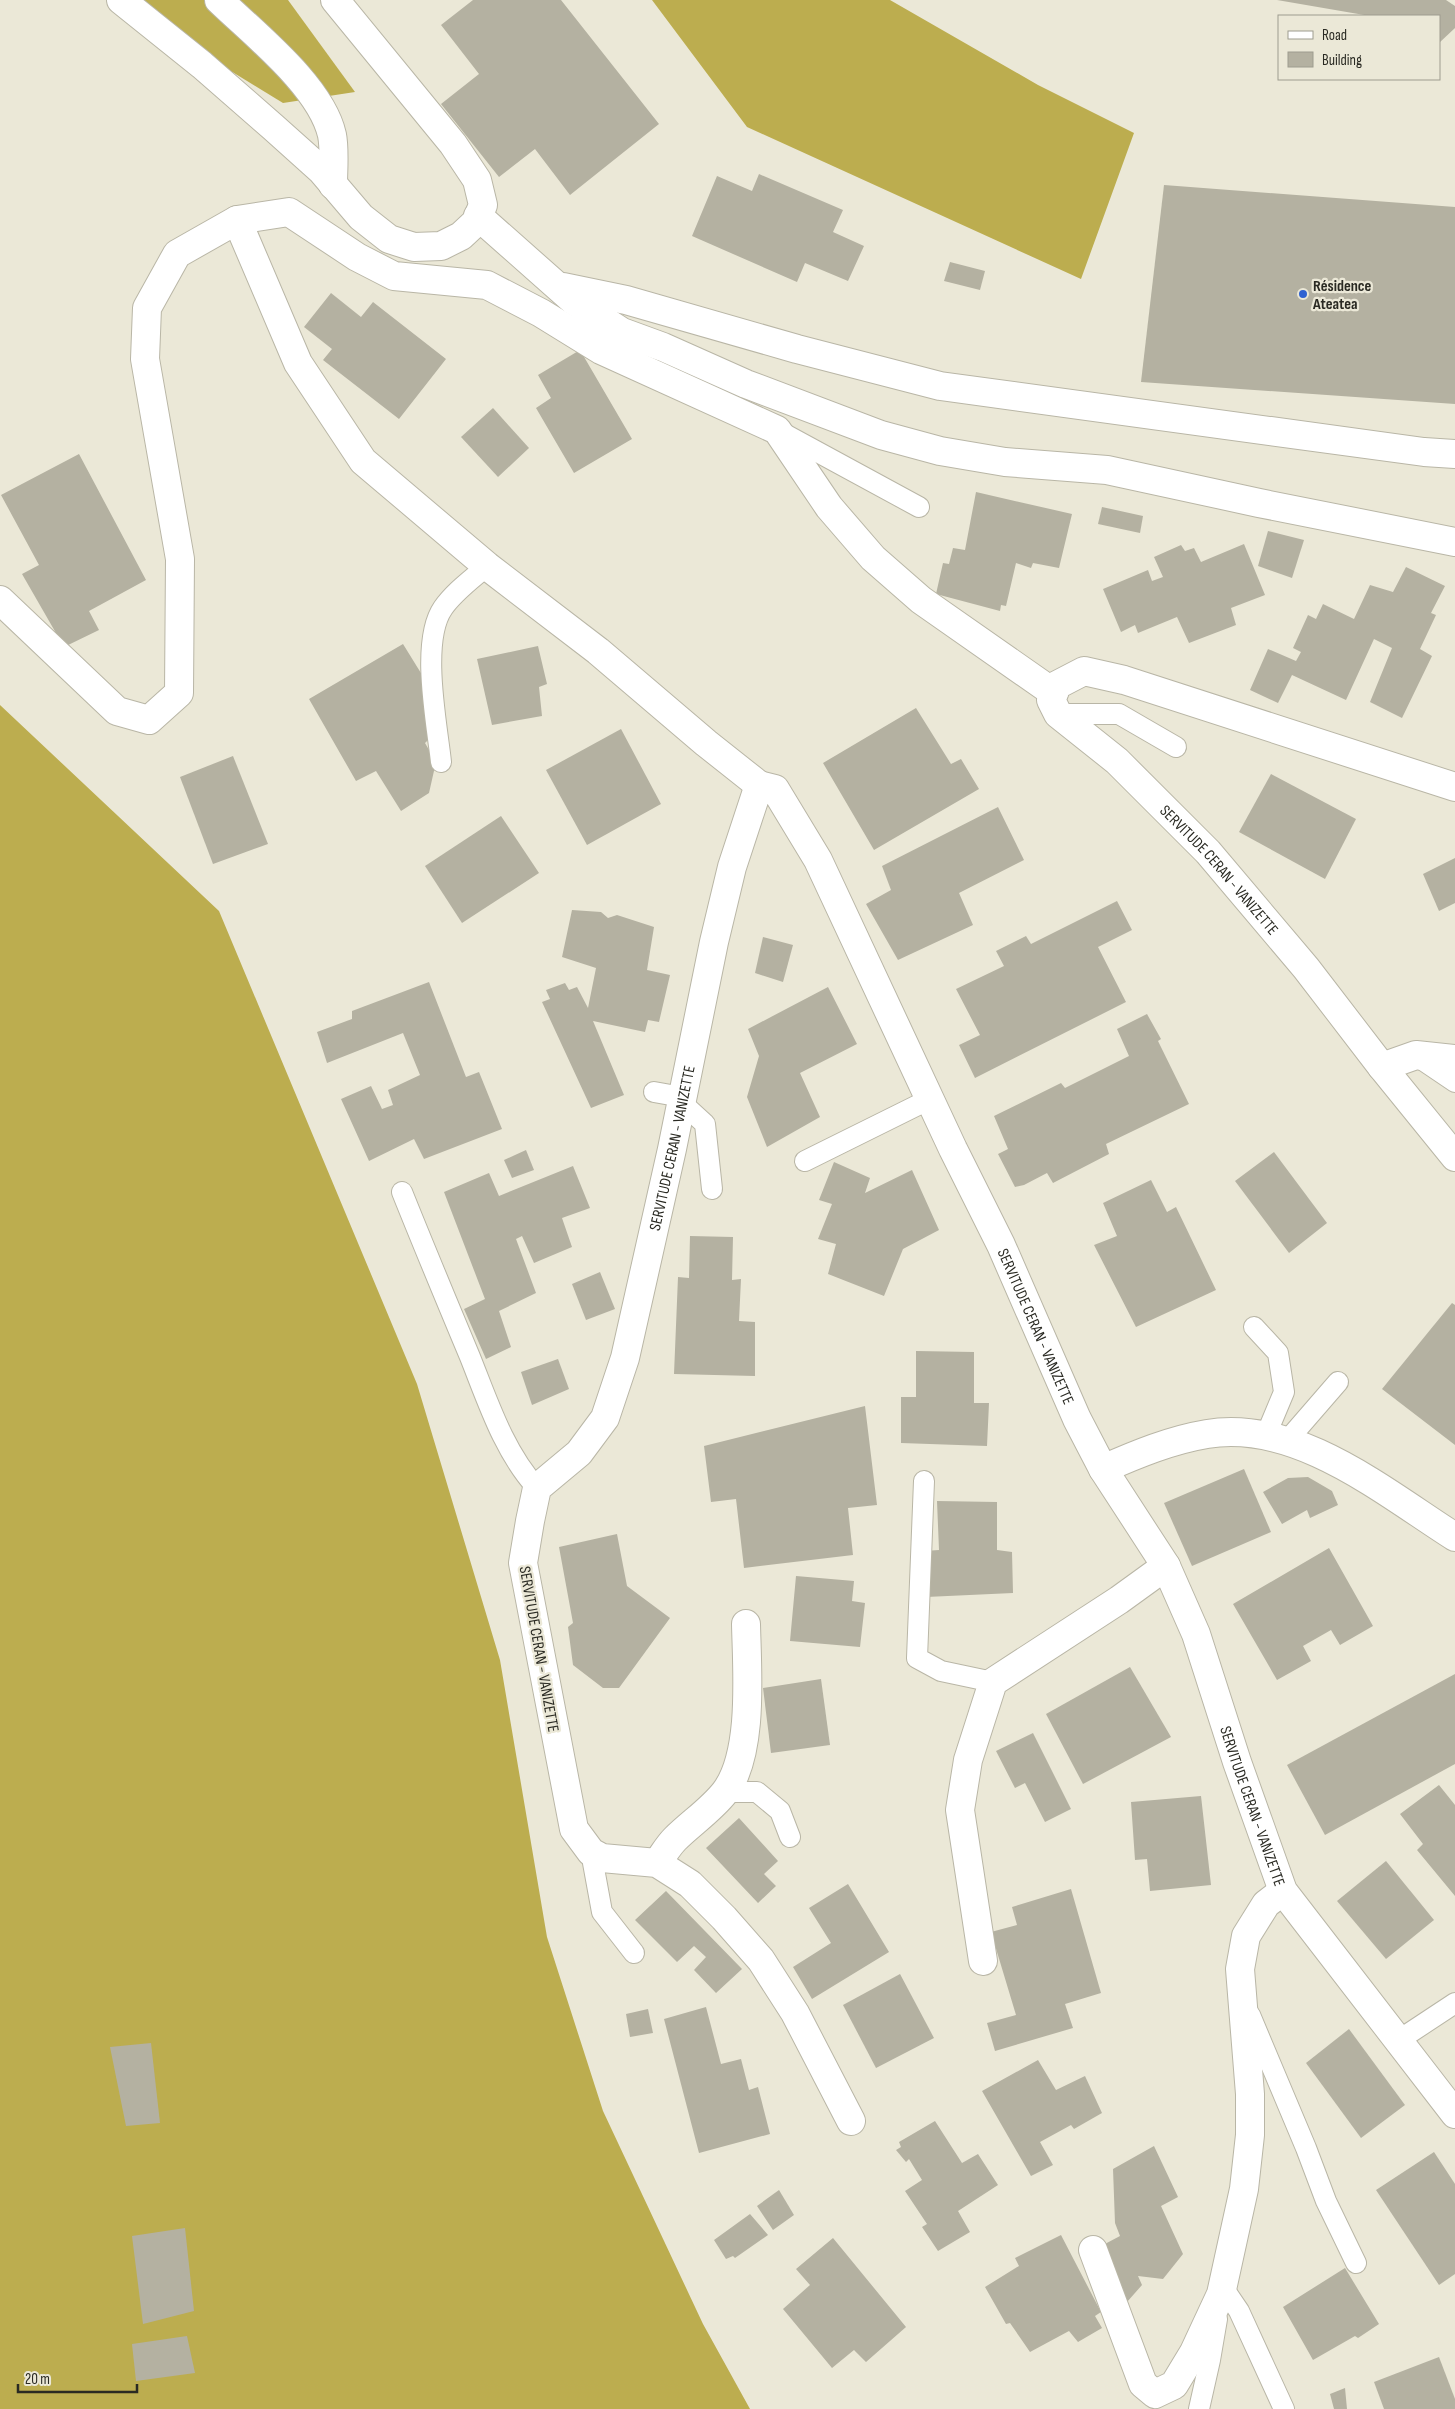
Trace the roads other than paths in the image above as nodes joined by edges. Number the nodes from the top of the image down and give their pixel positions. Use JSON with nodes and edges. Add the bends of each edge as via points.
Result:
{"nodes":[{"id":1,"x":121,"y":0,"type":"edge"},
{"id":2,"x":220,"y":0,"type":"edge"},
{"id":3,"x":335,"y":0,"type":"edge"},
{"id":4,"x":333,"y":185,"type":"junction"},
{"id":5,"x":478,"y":216,"type":"junction"},
{"id":6,"x":237,"y":220,"type":"junction"},
{"id":7,"x":556,"y":286,"type":"junction"},
{"id":8,"x":583,"y":307,"type":"junction"},
{"id":9,"x":563,"y":327,"type":"junction"},
{"id":10,"x":777,"y":430,"type":"junction"},
{"id":11,"x":1455,"y":454,"type":"edge"},
{"id":12,"x":919,"y":507,"type":"dead end"},
{"id":13,"x":1455,"y":542,"type":"edge"},
{"id":14,"x":487,"y":566,"type":"junction"},
{"id":15,"x":0,"y":600,"type":"edge"},
{"id":16,"x":1056,"y":704,"type":"junction"},
{"id":17,"x":1176,"y":747,"type":"dead end"},
{"id":18,"x":442,"y":762,"type":"dead end"},
{"id":19,"x":759,"y":785,"type":"junction"},
{"id":20,"x":1455,"y":787,"type":"edge"},
{"id":21,"x":1416,"y":1055,"type":"junction"},
{"id":22,"x":1455,"y":1059,"type":"edge"},
{"id":23,"x":1382,"y":1067,"type":"junction"},
{"id":24,"x":1455,"y":1082,"type":"edge"},
{"id":25,"x":654,"y":1092,"type":"dead end"},
{"id":26,"x":930,"y":1099,"type":"junction"},
{"id":27,"x":682,"y":1100,"type":"junction"},
{"id":28,"x":1455,"y":1157,"type":"edge"},
{"id":29,"x":805,"y":1161,"type":"dead end"},
{"id":30,"x":712,"y":1189,"type":"dead end"},
{"id":31,"x":402,"y":1192,"type":"dead end"},
{"id":32,"x":1254,"y":1327,"type":"dead end"},
{"id":33,"x":1338,"y":1382,"type":"dead end"},
{"id":34,"x":1276,"y":1439,"type":"junction"},
{"id":35,"x":1103,"y":1469,"type":"junction"},
{"id":36,"x":924,"y":1481,"type":"dead end"},
{"id":37,"x":537,"y":1488,"type":"junction"},
{"id":38,"x":1449,"y":1530,"type":"edge"},
{"id":39,"x":1166,"y":1566,"type":"junction"},
{"id":40,"x":746,"y":1624,"type":"dead end"},
{"id":41,"x":993,"y":1682,"type":"junction"},
{"id":42,"x":725,"y":1792,"type":"junction"},
{"id":43,"x":790,"y":1837,"type":"dead end"},
{"id":44,"x":591,"y":1852,"type":"junction"},
{"id":45,"x":657,"y":1863,"type":"junction"},
{"id":46,"x":1283,"y":1891,"type":"junction"},
{"id":47,"x":634,"y":1953,"type":"dead end"},
{"id":48,"x":983,"y":1961,"type":"dead end"},
{"id":49,"x":1242,"y":1995,"type":"junction"},
{"id":50,"x":1455,"y":2003,"type":"edge"},
{"id":51,"x":1399,"y":2040,"type":"junction"},
{"id":52,"x":1455,"y":2114,"type":"edge"},
{"id":53,"x":851,"y":2120,"type":"dead end"},
{"id":54,"x":1093,"y":2250,"type":"dead end"},
{"id":55,"x":1356,"y":2263,"type":"dead end"},
{"id":56,"x":1221,"y":2290,"type":"junction"},
{"id":57,"x":1199,"y":2409,"type":"edge"},
{"id":58,"x":1284,"y":2409,"type":"edge"}],
"edges":[{"from":1,"to":4,"type":"street","via":[[259,115],[321,170]]},
{"from":2,"to":4,"type":"street","via":[[290,68],[316,99],[332,135]]},
{"from":3,"to":5,"type":"street","via":[[463,158],[476,180],[483,205]]},
{"from":4,"to":5,"type":"street","via":[[361,217],[389,238],[414,247],[441,246],[461,236]]},
{"from":5,"to":7,"type":"street"},
{"from":6,"to":9,"type":"street","via":[[289,212],[357,257],[394,276],[487,285]]},
{"from":6,"to":14,"type":"street","via":[[298,363],[363,461]]},
{"from":6,"to":15,"type":"street","via":[[177,254],[147,308],[145,359],[180,559],[179,693],[149,720],[117,711]]},
{"from":7,"to":8,"type":"street"},
{"from":7,"to":11,"type":"street","via":[[626,300],[940,386]]},
{"from":8,"to":9,"type":"street"},
{"from":8,"to":13,"type":"street","via":[[622,332],[881,435],[1005,462],[1107,470]]},
{"from":9,"to":10,"type":"street","via":[[602,350]]},
{"from":10,"to":12,"type":"lane"},
{"from":10,"to":16,"type":"street","name":"SERVITUDE CERAN - VANIZETTE","via":[[829,507],[873,558],[921,600]]},
{"from":14,"to":18,"type":"lane","via":[[442,609],[430,642]]},
{"from":14,"to":19,"type":"street","via":[[598,651]]},
{"from":16,"to":17,"type":"lane","via":[[1119,714]]},
{"from":16,"to":20,"type":"street","via":[[1057,685],[1084,671]]},
{"from":16,"to":23,"type":"street","name":"SERVITUDE CERAN - VANIZETTE","via":[[1208,852],[1306,968]]},
{"from":19,"to":26,"type":"street","name":"SERVITUDE CERAN - VANIZETTE","via":[[775,789],[818,860]]},
{"from":19,"to":27,"type":"street","name":"SERVITUDE CERAN - VANIZETTE","via":[[732,867]]},
{"from":21,"to":22,"type":"street"},
{"from":21,"to":23,"type":"street"},
{"from":21,"to":24,"type":"lane"},
{"from":23,"to":28,"type":"street","name":"SERVITUDE CERAN - VANIZETTE"},
{"from":25,"to":27,"type":"lane"},
{"from":26,"to":29,"type":"lane"},
{"from":26,"to":35,"type":"street","name":"SERVITUDE CERAN - VANIZETTE","via":[[1002,1245],[1077,1419]]},
{"from":27,"to":30,"type":"lane","via":[[705,1124]]},
{"from":27,"to":37,"type":"street","name":"SERVITUDE CERAN - VANIZETTE","via":[[625,1358],[605,1418],[579,1453]]},
{"from":31,"to":37,"type":"lane","via":[[509,1449]]},
{"from":32,"to":34,"type":"lane","via":[[1278,1353],[1284,1392]]},
{"from":33,"to":34,"type":"lane"},
{"from":34,"to":35,"type":"street","via":[[1209,1434],[1150,1449]]},
{"from":34,"to":38,"type":"street","via":[[1307,1448],[1357,1472]]},
{"from":35,"to":39,"type":"street","name":"SERVITUDE CERAN - VANIZETTE"},
{"from":36,"to":41,"type":"lane","via":[[917,1658],[940,1671]]},
{"from":37,"to":44,"type":"street","name":"SERVITUDE CERAN - VANIZETTE","via":[[523,1563],[574,1829]]},
{"from":39,"to":41,"type":"street"},
{"from":39,"to":46,"type":"street","name":"SERVITUDE CERAN - VANIZETTE","via":[[1196,1634]]},
{"from":40,"to":42,"type":"street","via":[[744,1736],[738,1772]]},
{"from":41,"to":48,"type":"street","via":[[968,1760],[960,1810]]},
{"from":42,"to":43,"type":"lane","via":[[757,1792],[780,1811]]},
{"from":42,"to":45,"type":"street","via":[[674,1840]]},
{"from":44,"to":45,"type":"street","via":[[602,1858]]},
{"from":44,"to":47,"type":"lane","via":[[602,1912]]},
{"from":45,"to":53,"type":"street","via":[[690,1884],[761,1960],[795,2013]]},
{"from":46,"to":49,"type":"street","via":[[1266,1904],[1246,1936],[1240,1969]]},
{"from":46,"to":51,"type":"street","name":"SERVITUDE CERAN - VANIZETTE"},
{"from":49,"to":55,"type":"lane","via":[[1326,2201]]},
{"from":49,"to":56,"type":"street","via":[[1250,2136],[1244,2189]]},
{"from":50,"to":51,"type":"lane"},
{"from":51,"to":52,"type":"street","name":"SERVITUDE CERAN - VANIZETTE"},
{"from":54,"to":56,"type":"street","via":[[1143,2384],[1155,2394],[1174,2385],[1194,2352]]},
{"from":56,"to":57,"type":"lane"},
{"from":56,"to":58,"type":"lane","via":[[1239,2311]]}]}
